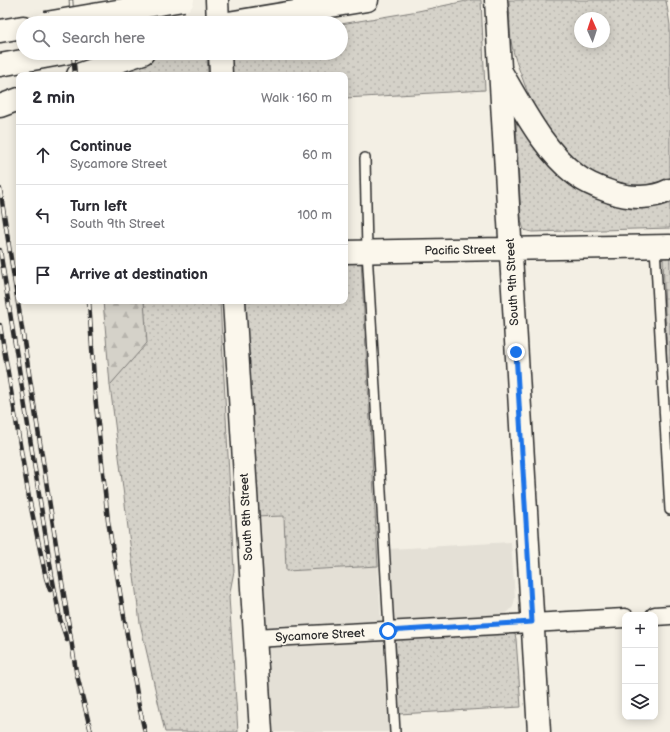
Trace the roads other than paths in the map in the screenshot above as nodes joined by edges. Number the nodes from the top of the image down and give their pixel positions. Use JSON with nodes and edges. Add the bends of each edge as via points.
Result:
{"nodes":[{"id":1,"x":183,"y":0,"type":"edge"},
{"id":2,"x":217,"y":0,"type":"edge"},
{"id":3,"x":367,"y":0,"type":"edge"},
{"id":4,"x":496,"y":0,"type":"edge"},
{"id":5,"x":269,"y":15,"type":"junction"},
{"id":6,"x":88,"y":16,"type":"edge"},
{"id":7,"x":218,"y":16,"type":"edge"},
{"id":8,"x":264,"y":16,"type":"edge"},
{"id":9,"x":266,"y":16,"type":"edge"},
{"id":10,"x":16,"y":28,"type":"edge"},
{"id":11,"x":0,"y":31,"type":"edge"},
{"id":12,"x":28,"y":60,"type":"edge"},
{"id":13,"x":122,"y":60,"type":"edge"},
{"id":14,"x":220,"y":60,"type":"edge"},
{"id":15,"x":0,"y":65,"type":"edge"},
{"id":16,"x":87,"y":72,"type":"edge"},
{"id":17,"x":221,"y":72,"type":"edge"},
{"id":18,"x":501,"y":72,"type":"junction"},
{"id":19,"x":16,"y":100,"type":"edge"},
{"id":20,"x":0,"y":106,"type":"edge"},
{"id":21,"x":365,"y":158,"type":"dead end"},
{"id":22,"x":670,"y":190,"type":"edge"},
{"id":23,"x":663,"y":246,"type":"edge"},
{"id":24,"x":510,"y":248,"type":"junction"},
{"id":25,"x":367,"y":251,"type":"junction"},
{"id":26,"x":348,"y":252,"type":"edge"},
{"id":27,"x":234,"y":304,"type":"edge"},
{"id":28,"x":670,"y":510,"type":"edge"},
{"id":29,"x":670,"y":615,"type":"edge"},
{"id":30,"x":658,"y":616,"type":"edge"},
{"id":31,"x":622,"y":618,"type":"edge"},
{"id":32,"x":532,"y":622,"type":"junction"},
{"id":33,"x":388,"y":631,"type":"junction"},
{"id":34,"x":254,"y":638,"type":"junction"},
{"id":35,"x":261,"y":732,"type":"edge"},
{"id":36,"x":395,"y":732,"type":"edge"},
{"id":37,"x":539,"y":732,"type":"edge"}],
"edges":[{"from":1,"to":6,"type":"main road","bridge":true},
{"from":2,"to":7,"type":"main road"},
{"from":3,"to":5,"type":"main road"},
{"from":4,"to":18,"type":"main road","name":"South 9th Street"},
{"from":5,"to":8,"type":"main road"},
{"from":5,"to":9,"type":"main road"},
{"from":10,"to":11,"type":"main road"},
{"from":12,"to":15,"type":"main road"},
{"from":13,"to":16,"type":"main road"},
{"from":14,"to":17,"type":"main road"},
{"from":18,"to":22,"type":"main road","via":[[531,122],[553,152],[576,175],[597,187],[630,197],[653,196]]},
{"from":18,"to":24,"type":"main road","name":"South 9th Street"},
{"from":19,"to":20,"type":"main road"},
{"from":21,"to":25,"type":"lane"},
{"from":23,"to":24,"type":"main road","name":"Pacific Street"},
{"from":23,"to":28,"type":"lane"},
{"from":24,"to":25,"type":"main road","name":"Pacific Street"},
{"from":24,"to":32,"type":"main road","name":"South 9th Street"},
{"from":25,"to":26,"type":"main road","name":"Pacific Street"},
{"from":25,"to":33,"type":"lane"},
{"from":27,"to":34,"type":"main road","name":"South 8th Street"},
{"from":29,"to":30,"type":"street"},
{"from":31,"to":32,"type":"street","name":"Sycamore Street"},
{"from":32,"to":33,"type":"street","name":"Sycamore Street"},
{"from":32,"to":37,"type":"main road","name":"South 9th Street"},
{"from":33,"to":34,"type":"street","name":"Sycamore Street"},
{"from":33,"to":36,"type":"lane"},
{"from":34,"to":35,"type":"main road","name":"South 8th Street"}]}
